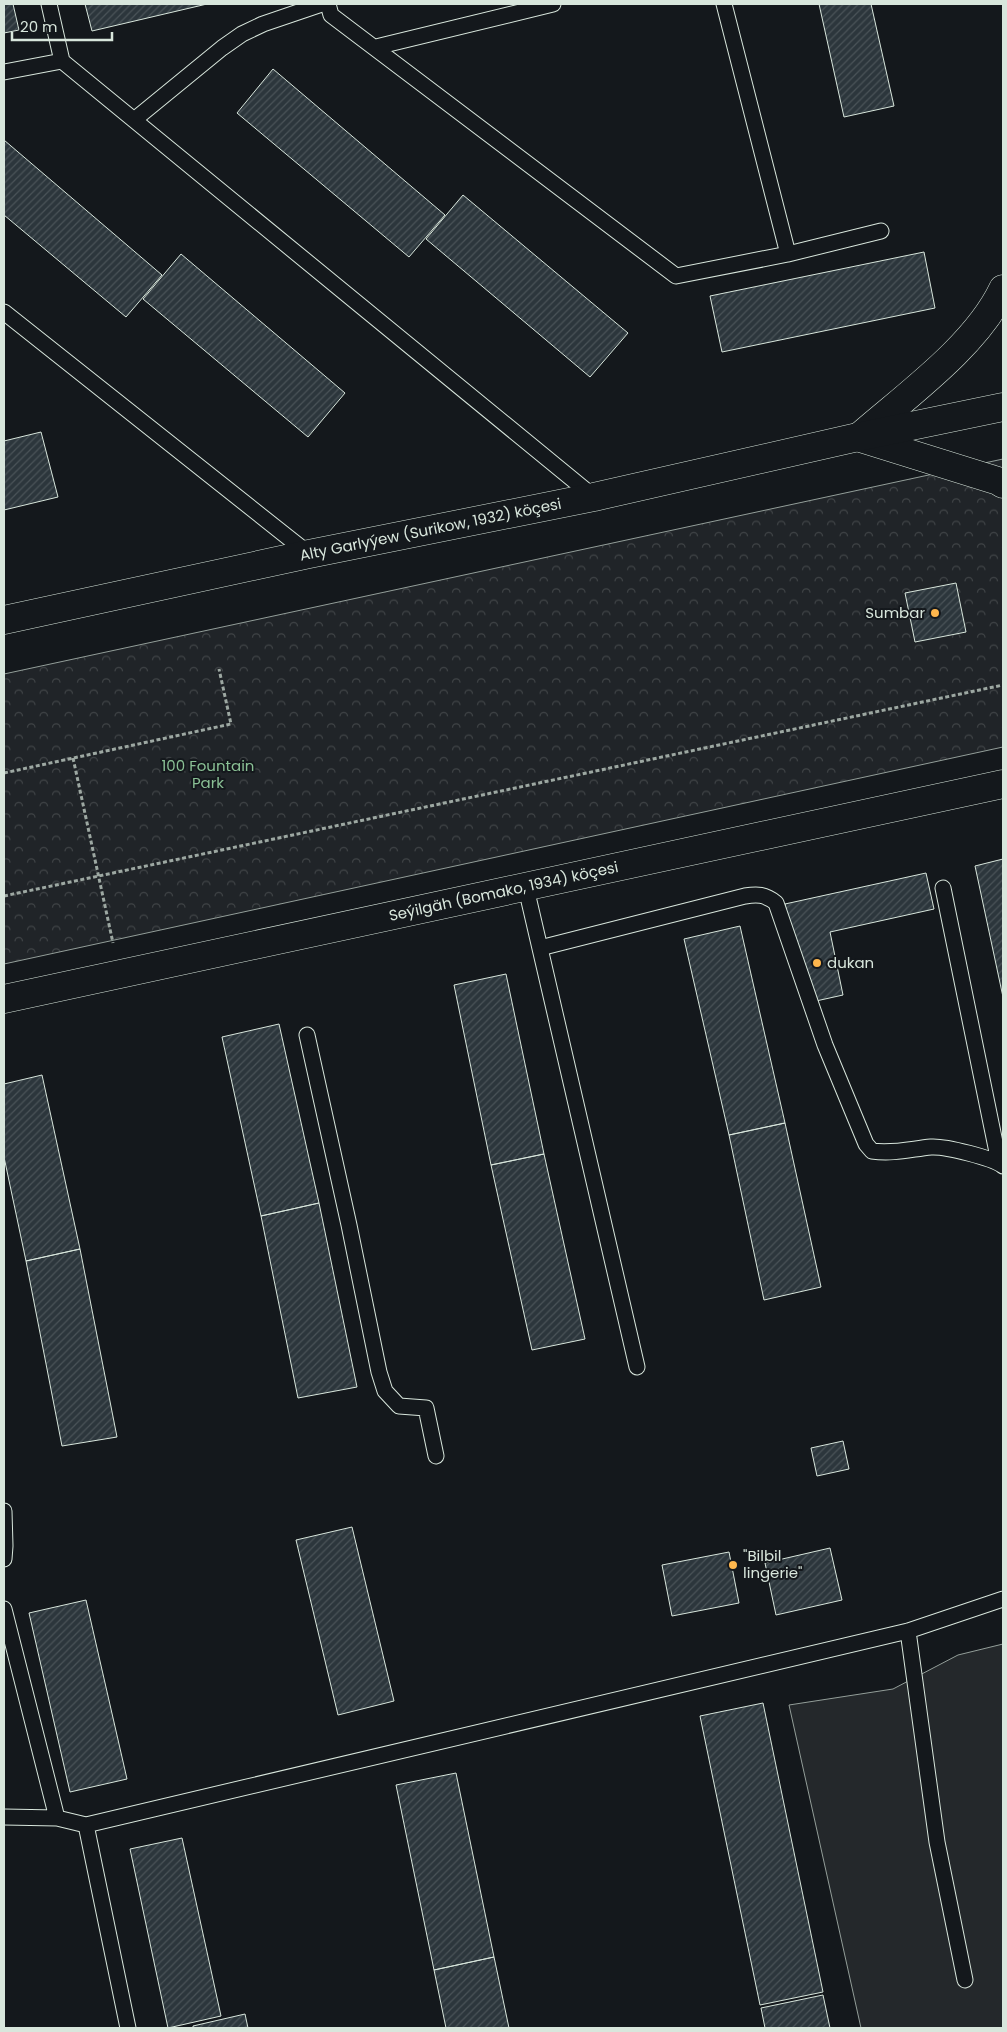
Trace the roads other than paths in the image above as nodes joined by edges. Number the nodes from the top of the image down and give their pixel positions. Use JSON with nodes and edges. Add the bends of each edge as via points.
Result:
{"nodes":[{"id":1,"x":50,"y":4,"type":"edge"},
{"id":2,"x":322,"y":4,"type":"edge"},
{"id":3,"x":328,"y":4,"type":"edge"},
{"id":4,"x":553,"y":4,"type":"edge"},
{"id":5,"x":724,"y":4,"type":"edge"},
{"id":6,"x":376,"y":48,"type":"junction"},
{"id":7,"x":62,"y":61,"type":"junction"},
{"id":8,"x":4,"y":72,"type":"edge"},
{"id":9,"x":134,"y":120,"type":"junction"},
{"id":10,"x":882,"y":231,"type":"dead end"},
{"id":11,"x":788,"y":254,"type":"junction"},
{"id":12,"x":1003,"y":289,"type":"edge"},
{"id":13,"x":4,"y":312,"type":"edge"},
{"id":14,"x":1003,"y":408,"type":"edge"},
{"id":15,"x":858,"y":437,"type":"junction"},
{"id":16,"x":1003,"y":484,"type":"edge"},
{"id":17,"x":594,"y":497,"type":"junction"},
{"id":18,"x":309,"y":554,"type":"junction"},
{"id":19,"x":4,"y":620,"type":"edge"},
{"id":20,"x":1003,"y":784,"type":"edge"},
{"id":21,"x":526,"y":888,"type":"junction"},
{"id":22,"x":943,"y":888,"type":"dead end"},
{"id":23,"x":540,"y":948,"type":"junction"},
{"id":24,"x":4,"y":999,"type":"edge"},
{"id":25,"x":307,"y":1035,"type":"dead end"},
{"id":26,"x":1001,"y":1164,"type":"edge"},
{"id":27,"x":637,"y":1367,"type":"dead end"},
{"id":28,"x":436,"y":1456,"type":"dead end"},
{"id":29,"x":4,"y":1511,"type":"edge"},
{"id":30,"x":4,"y":1559,"type":"edge"},
{"id":31,"x":1003,"y":1599,"type":"edge"},
{"id":32,"x":4,"y":1608,"type":"edge"},
{"id":33,"x":908,"y":1631,"type":"junction"},
{"id":34,"x":4,"y":1817,"type":"edge"},
{"id":35,"x":57,"y":1818,"type":"junction"},
{"id":36,"x":86,"y":1825,"type":"junction"},
{"id":37,"x":965,"y":1980,"type":"dead end"},
{"id":38,"x":128,"y":2028,"type":"edge"}],
"edges":[{"from":1,"to":7,"type":"lane"},
{"from":2,"to":9,"type":"lane","via":[[242,34]]},
{"from":3,"to":6,"type":"lane","via":[[331,15]]},
{"from":4,"to":6,"type":"lane"},
{"from":5,"to":11,"type":"lane"},
{"from":6,"to":11,"type":"lane","via":[[676,276]]},
{"from":7,"to":8,"type":"lane"},
{"from":7,"to":9,"type":"lane"},
{"from":9,"to":17,"type":"lane"},
{"from":10,"to":11,"type":"lane"},
{"from":12,"to":15,"type":"street","name":"Alty Garlyýew (Surikow, 1932) köçesi","via":[[994,309],[960,349]]},
{"from":13,"to":18,"type":"lane"},
{"from":14,"to":15,"type":"street","name":"Alty Garlyýew (Surikow, 1932) köçesi"},
{"from":15,"to":16,"type":"street"},
{"from":15,"to":17,"type":"street","name":"Alty Garlyýew (Surikow, 1932) köçesi"},
{"from":17,"to":18,"type":"street","name":"Alty Garlyýew (Surikow, 1932) köçesi"},
{"from":18,"to":19,"type":"street","name":"Alty Garlyýew (Surikow, 1932) köçesi"},
{"from":20,"to":21,"type":"street","name":"Seýilgäh (Bomako, 1934) köçesi"},
{"from":21,"to":23,"type":"lane"},
{"from":21,"to":24,"type":"street","name":"Seýilgäh (Bomako, 1934) köçesi"},
{"from":22,"to":26,"type":"lane"},
{"from":23,"to":26,"type":"lane","via":[[745,896],[759,894],[770,898],[776,902],[824,1045],[866,1144],[872,1151],[888,1153],[933,1147]]},
{"from":23,"to":27,"type":"lane"},
{"from":25,"to":28,"type":"lane","via":[[379,1372],[385,1391],[399,1406],[426,1408]]},
{"from":29,"to":30,"type":"lane"},
{"from":31,"to":33,"type":"lane"},
{"from":32,"to":35,"type":"lane"},
{"from":33,"to":36,"type":"lane"},
{"from":33,"to":37,"type":"lane","via":[[938,1842]]},
{"from":34,"to":35,"type":"lane"},
{"from":35,"to":36,"type":"lane"},
{"from":36,"to":38,"type":"lane"}]}
